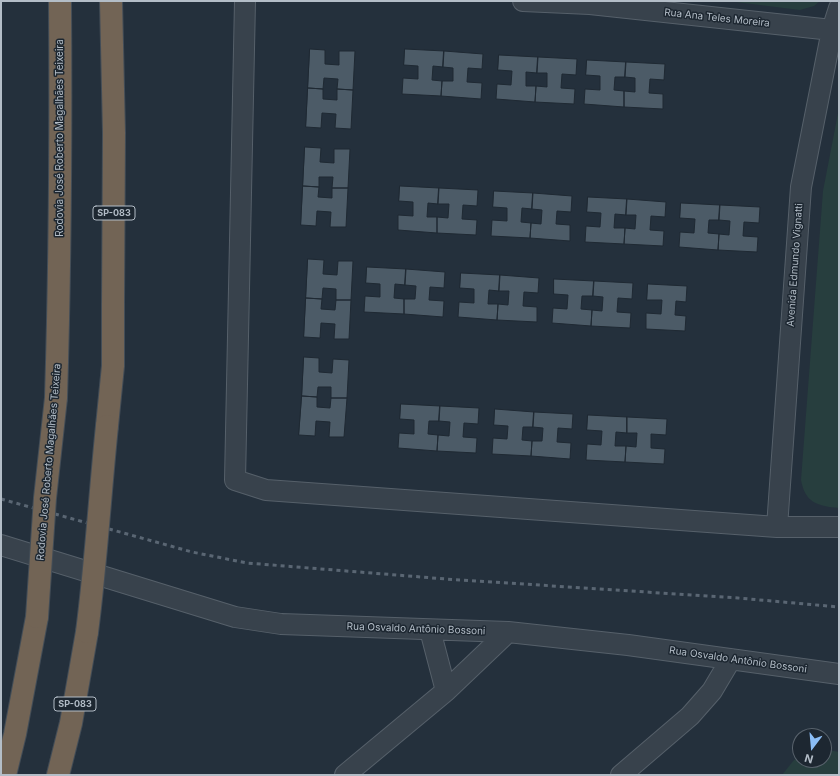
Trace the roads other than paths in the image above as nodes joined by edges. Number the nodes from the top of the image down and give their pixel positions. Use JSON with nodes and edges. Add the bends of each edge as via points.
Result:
{"nodes":[{"id":1,"x":60,"y":1,"type":"edge"},
{"id":2,"x":111,"y":1,"type":"edge"},
{"id":3,"x":245,"y":1,"type":"edge"},
{"id":4,"x":523,"y":1,"type":"edge"},
{"id":5,"x":591,"y":3,"type":"edge"},
{"id":6,"x":839,"y":8,"type":"edge"},
{"id":7,"x":836,"y":31,"type":"edge"},
{"id":8,"x":777,"y":527,"type":"junction"},
{"id":9,"x":839,"y":527,"type":"edge"},
{"id":10,"x":1,"y":545,"type":"edge"},
{"id":11,"x":430,"y":630,"type":"junction"},
{"id":12,"x":508,"y":632,"type":"junction"},
{"id":13,"x":731,"y":659,"type":"junction"},
{"id":14,"x":839,"y":674,"type":"edge"},
{"id":15,"x":446,"y":691,"type":"junction"},
{"id":16,"x":5,"y":775,"type":"edge"},
{"id":17,"x":58,"y":775,"type":"edge"},
{"id":18,"x":345,"y":775,"type":"edge"},
{"id":19,"x":621,"y":775,"type":"edge"}],
"edges":[{"from":1,"to":16,"type":"highway","name":"Rodovia José Roberto Magalhães Teixeira","bridge":true,"via":[[56,398],[45,498],[38,617]]},
{"from":2,"to":17,"type":"highway","number":"SP-083","bridge":true,"via":[[114,133],[113,366],[98,512],[94,582],[71,723]]},
{"from":3,"to":8,"type":"street","via":[[235,480],[266,490]]},
{"from":4,"to":5,"type":"street","name":"Rua Ana Teles Moreira"},
{"from":5,"to":7,"type":"street","name":"Rua Ana Teles Moreira"},
{"from":6,"to":7,"type":"street","name":"Avenida Edmundo Vignatti"},
{"from":7,"to":8,"type":"street","name":"Avenida Edmundo Vignatti","via":[[801,187]]},
{"from":8,"to":9,"type":"street"},
{"from":10,"to":11,"type":"street","name":"Rua Osvaldo Antônio Bossoni","via":[[235,616],[281,624]]},
{"from":11,"to":12,"type":"street","name":"Rua Osvaldo Antônio Bossoni"},
{"from":11,"to":15,"type":"street"},
{"from":12,"to":13,"type":"street","name":"Rua Osvaldo Antônio Bossoni"},
{"from":12,"to":15,"type":"street"},
{"from":13,"to":14,"type":"street","name":"Rua Osvaldo Antônio Bossoni"},
{"from":13,"to":19,"type":"street","via":[[712,691],[690,716]]},
{"from":15,"to":18,"type":"street"}]}
